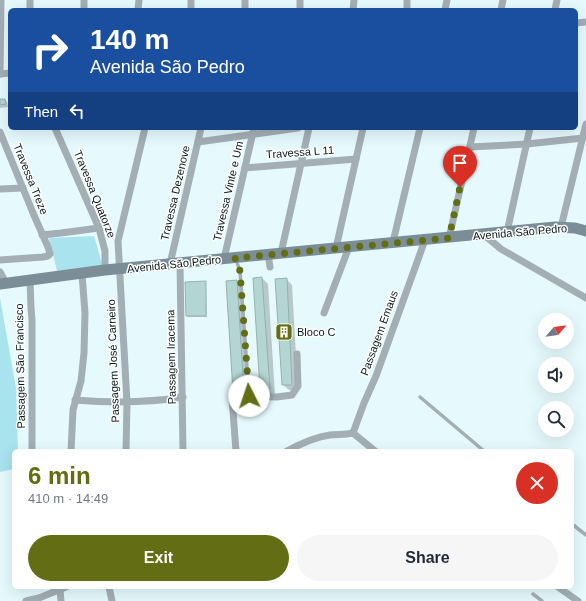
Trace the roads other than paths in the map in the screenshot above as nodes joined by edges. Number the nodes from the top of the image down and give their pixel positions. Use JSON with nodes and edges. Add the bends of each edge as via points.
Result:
{"nodes":[{"id":1,"x":1,"y":0,"type":"edge"},
{"id":2,"x":0,"y":74,"type":"edge"},
{"id":3,"x":586,"y":124,"type":"edge"},
{"id":4,"x":56,"y":130,"type":"edge"},
{"id":5,"x":145,"y":130,"type":"edge"},
{"id":6,"x":201,"y":130,"type":"edge"},
{"id":7,"x":268,"y":130,"type":"edge"},
{"id":8,"x":309,"y":130,"type":"edge"},
{"id":9,"x":363,"y":130,"type":"edge"},
{"id":10,"x":420,"y":130,"type":"edge"},
{"id":11,"x":474,"y":130,"type":"edge"},
{"id":12,"x":530,"y":130,"type":"edge"},
{"id":13,"x":253,"y":131,"type":"edge"},
{"id":14,"x":0,"y":132,"type":"edge"},
{"id":15,"x":584,"y":138,"type":"junction"},
{"id":16,"x":198,"y":142,"type":"junction"},
{"id":17,"x":527,"y":144,"type":"junction"},
{"id":18,"x":470,"y":147,"type":"junction"},
{"id":19,"x":356,"y":159,"type":"junction"},
{"id":20,"x":301,"y":163,"type":"junction"},
{"id":21,"x":245,"y":168,"type":"junction"},
{"id":22,"x":23,"y":188,"type":"junction"},
{"id":23,"x":0,"y":189,"type":"edge"},
{"id":24,"x":561,"y":227,"type":"junction"},
{"id":25,"x":99,"y":228,"type":"junction"},
{"id":26,"x":586,"y":231,"type":"edge"},
{"id":27,"x":507,"y":232,"type":"junction"},
{"id":28,"x":42,"y":234,"type":"junction"},
{"id":29,"x":483,"y":234,"type":"junction"},
{"id":30,"x":449,"y":238,"type":"junction"},
{"id":31,"x":425,"y":240,"type":"junction"},
{"id":32,"x":118,"y":241,"type":"junction"},
{"id":33,"x":104,"y":242,"type":"junction"},
{"id":34,"x":393,"y":242,"type":"junction"},
{"id":35,"x":349,"y":247,"type":"junction"},
{"id":36,"x":336,"y":248,"type":"junction"},
{"id":37,"x":282,"y":253,"type":"junction"},
{"id":38,"x":268,"y":254,"type":"junction"},
{"id":39,"x":235,"y":258,"type":"junction"},
{"id":40,"x":224,"y":259,"type":"junction"},
{"id":41,"x":0,"y":260,"type":"edge"},
{"id":42,"x":175,"y":263,"type":"junction"},
{"id":43,"x":270,"y":267,"type":"dead end"},
{"id":44,"x":120,"y":269,"type":"junction"},
{"id":45,"x":105,"y":270,"type":"junction"},
{"id":46,"x":0,"y":272,"type":"edge"},
{"id":47,"x":82,"y":274,"type":"junction"},
{"id":48,"x":30,"y":280,"type":"junction"},
{"id":49,"x":3,"y":284,"type":"edge"},
{"id":50,"x":586,"y":298,"type":"edge"},
{"id":51,"x":324,"y":313,"type":"dead end"},
{"id":52,"x":297,"y":354,"type":"dead end"},
{"id":53,"x":249,"y":396,"type":"junction"},
{"id":54,"x":420,"y":397,"type":"dead end"},
{"id":55,"x":183,"y":398,"type":"junction"},
{"id":56,"x":75,"y":400,"type":"junction"},
{"id":57,"x":127,"y":402,"type":"junction"},
{"id":58,"x":352,"y":433,"type":"junction"},
{"id":59,"x":32,"y":449,"type":"edge"},
{"id":60,"x":71,"y":449,"type":"edge"},
{"id":61,"x":126,"y":449,"type":"edge"},
{"id":62,"x":183,"y":449,"type":"edge"},
{"id":63,"x":236,"y":449,"type":"edge"},
{"id":64,"x":291,"y":449,"type":"edge"},
{"id":65,"x":372,"y":449,"type":"edge"},
{"id":66,"x":482,"y":449,"type":"edge"},
{"id":67,"x":574,"y":526,"type":"edge"},
{"id":68,"x":586,"y":535,"type":"edge"},
{"id":69,"x":60,"y":589,"type":"edge"},
{"id":70,"x":63,"y":589,"type":"edge"},
{"id":71,"x":110,"y":589,"type":"edge"},
{"id":72,"x":561,"y":589,"type":"edge"},
{"id":73,"x":533,"y":594,"type":"dead end"},
{"id":74,"x":26,"y":601,"type":"edge"},
{"id":75,"x":61,"y":601,"type":"edge"},
{"id":76,"x":112,"y":601,"type":"edge"},
{"id":77,"x":542,"y":601,"type":"edge"},
{"id":78,"x":578,"y":601,"type":"edge"}],
"edges":[{"from":1,"to":2,"type":"street"},
{"from":3,"to":15,"type":"street"},
{"from":4,"to":25,"type":"street","name":"Travessa Quatorze"},
{"from":5,"to":32,"type":"street"},
{"from":6,"to":16,"type":"street","name":"Travessa Dezenove"},
{"from":7,"to":13,"type":"street"},
{"from":8,"to":20,"type":"street"},
{"from":9,"to":19,"type":"street"},
{"from":10,"to":34,"type":"street"},
{"from":11,"to":18,"type":"street"},
{"from":12,"to":17,"type":"street"},
{"from":13,"to":16,"type":"street"},
{"from":13,"to":21,"type":"street","name":"Travessa Vinte e Um"},
{"from":14,"to":22,"type":"street","name":"Travessa Treze"},
{"from":15,"to":17,"type":"street"},
{"from":15,"to":24,"type":"street"},
{"from":16,"to":42,"type":"street","name":"Travessa Dezenove"},
{"from":17,"to":18,"type":"street"},
{"from":17,"to":27,"type":"street"},
{"from":18,"to":30,"type":"street"},
{"from":19,"to":20,"type":"street","name":"Travessa L 11"},
{"from":19,"to":36,"type":"street"},
{"from":20,"to":21,"type":"street","name":"Travessa L 11"},
{"from":20,"to":37,"type":"street"},
{"from":21,"to":40,"type":"street","name":"Travessa Vinte e Um"},
{"from":22,"to":23,"type":"street"},
{"from":22,"to":28,"type":"street","name":"Travessa Treze"},
{"from":24,"to":26,"type":"main road","name":"Avenida São Pedro"},
{"from":24,"to":27,"type":"main road","name":"Avenida São Pedro"},
{"from":25,"to":28,"type":"street"},
{"from":25,"to":33,"type":"street","name":"Travessa Quatorze"},
{"from":27,"to":29,"type":"main road","name":"Avenida São Pedro"},
{"from":28,"to":41,"type":"street","name":"Travessa Treze","via":[[50,251],[48,256]]},
{"from":29,"to":30,"type":"main road","name":"Avenida São Pedro"},
{"from":29,"to":50,"type":"street","via":[[500,249]]},
{"from":30,"to":31,"type":"main road","name":"Avenida São Pedro"},
{"from":31,"to":34,"type":"main road","name":"Avenida São Pedro"},
{"from":31,"to":58,"type":"street","name":"Passagem Emaus","via":[[376,376]]},
{"from":32,"to":33,"type":"street"},
{"from":32,"to":44,"type":"street"},
{"from":33,"to":45,"type":"street","name":"Travessa Quatorze"},
{"from":34,"to":35,"type":"main road","name":"Avenida São Pedro"},
{"from":35,"to":36,"type":"main road","name":"Avenida São Pedro"},
{"from":35,"to":51,"type":"street"},
{"from":36,"to":37,"type":"main road","name":"Avenida São Pedro"},
{"from":37,"to":38,"type":"main road","name":"Avenida São Pedro"},
{"from":38,"to":39,"type":"main road","name":"Avenida São Pedro"},
{"from":38,"to":43,"type":"street"},
{"from":39,"to":40,"type":"main road","name":"Avenida São Pedro"},
{"from":39,"to":53,"type":"lane","via":[[240,271]]},
{"from":40,"to":42,"type":"main road","name":"Avenida São Pedro"},
{"from":42,"to":44,"type":"main road","name":"Avenida São Pedro"},
{"from":42,"to":55,"type":"street","name":"Passagem Iracema"},
{"from":44,"to":45,"type":"main road","name":"Avenida São Pedro"},
{"from":44,"to":57,"type":"street","name":"Passagem José Carneiro"},
{"from":45,"to":47,"type":"main road","name":"Avenida São Pedro"},
{"from":46,"to":49,"type":"street"},
{"from":47,"to":48,"type":"main road","name":"Avenida São Pedro"},
{"from":47,"to":56,"type":"street","via":[[85,340],[82,377]]},
{"from":48,"to":49,"type":"main road","name":"Avenida São Pedro"},
{"from":48,"to":59,"type":"street","name":"Passagem São Francisco"},
{"from":52,"to":53,"type":"street","via":[[298,386],[292,395]]},
{"from":53,"to":63,"type":"street","via":[[234,396],[231,400]]},
{"from":54,"to":66,"type":"lane"},
{"from":55,"to":57,"type":"street","via":[[157,402]]},
{"from":55,"to":62,"type":"street","name":"Passagem Iracema"},
{"from":56,"to":57,"type":"street"},
{"from":56,"to":60,"type":"street"},
{"from":57,"to":61,"type":"street","name":"Passagem José Carneiro"},
{"from":58,"to":64,"type":"street","via":[[327,436]]},
{"from":58,"to":65,"type":"street"},
{"from":67,"to":68,"type":"lane"},
{"from":69,"to":74,"type":"street"},
{"from":70,"to":75,"type":"street"},
{"from":71,"to":76,"type":"street"},
{"from":72,"to":78,"type":"street"},
{"from":73,"to":77,"type":"lane"}]}
